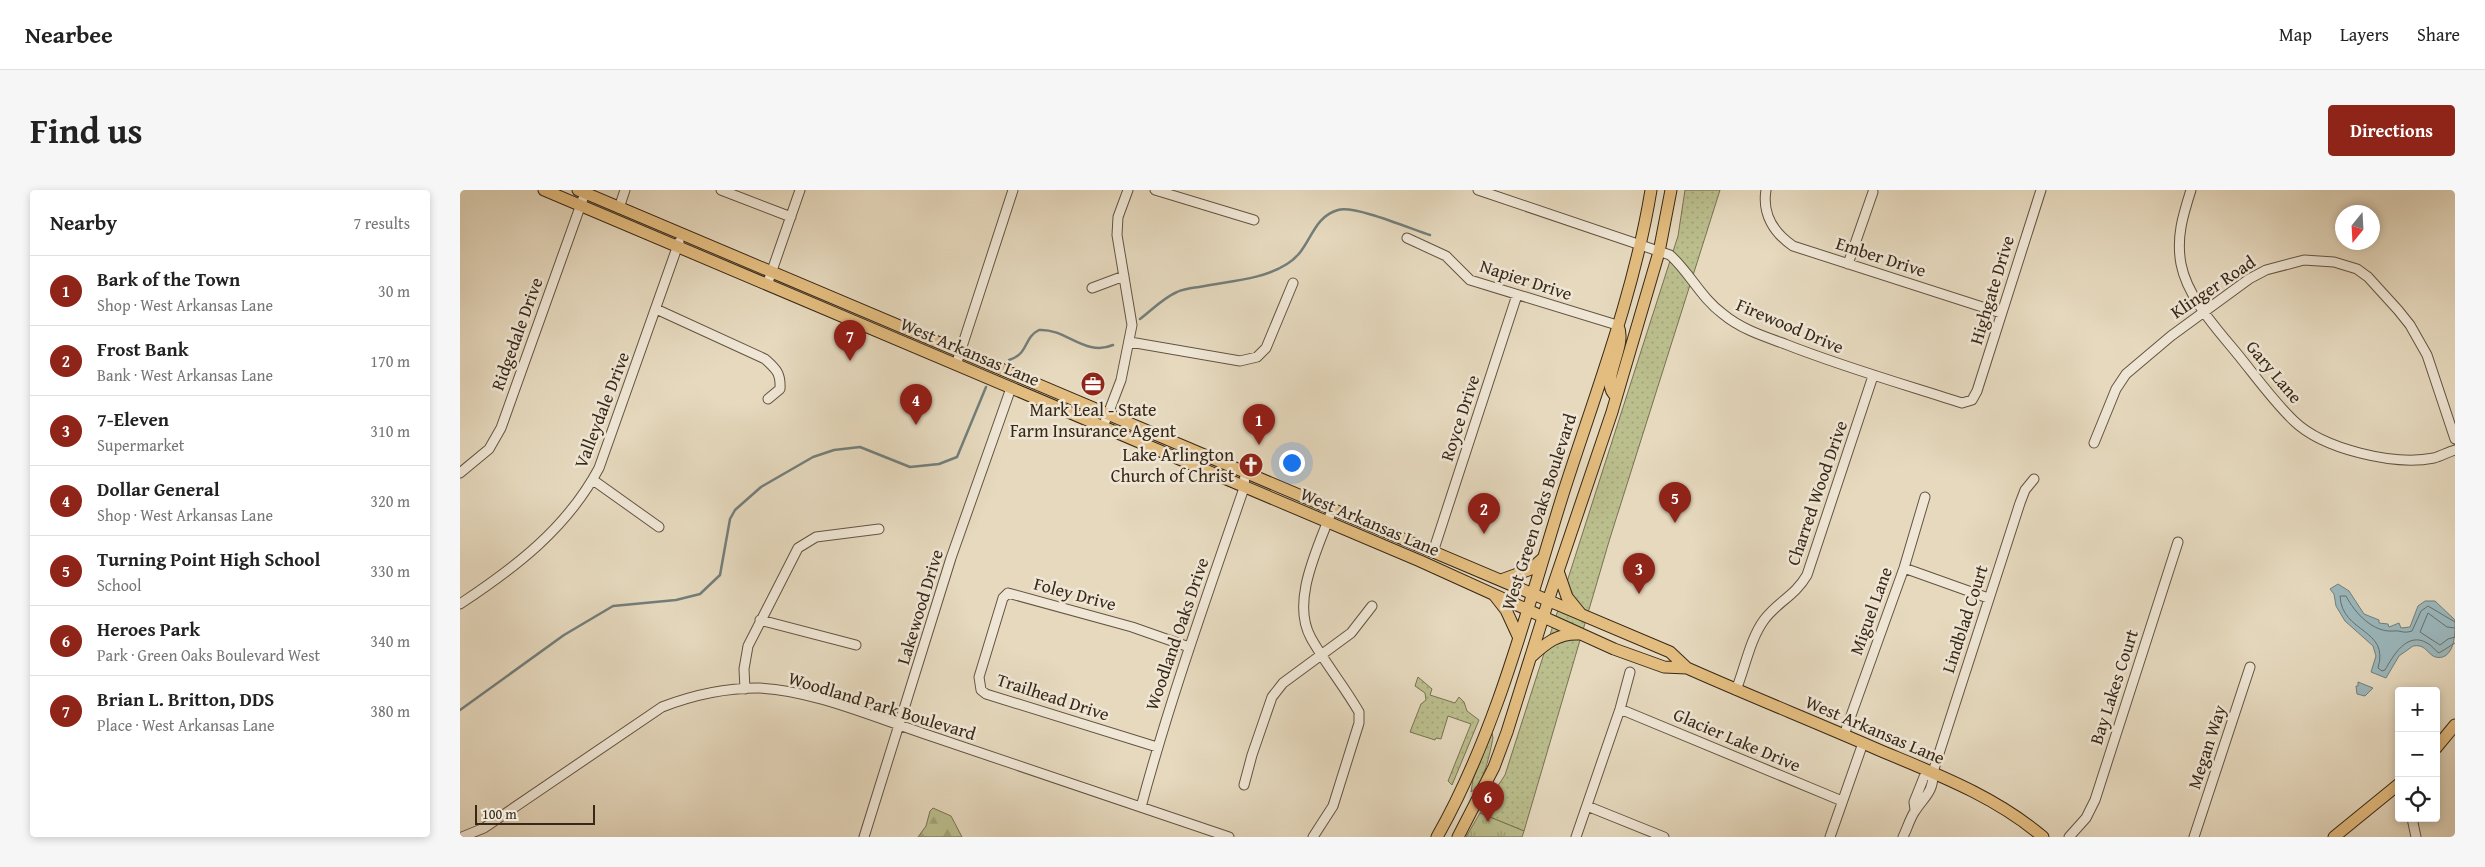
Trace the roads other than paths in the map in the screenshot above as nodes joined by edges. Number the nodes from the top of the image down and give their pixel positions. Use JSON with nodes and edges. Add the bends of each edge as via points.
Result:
{"nodes":[{"id":1,"x":544,"y":190,"type":"edge"},
{"id":2,"x":625,"y":190,"type":"edge"},
{"id":3,"x":721,"y":190,"type":"edge"},
{"id":4,"x":800,"y":190,"type":"edge"},
{"id":5,"x":1013,"y":190,"type":"edge"},
{"id":6,"x":1128,"y":190,"type":"edge"},
{"id":7,"x":1155,"y":190,"type":"edge"},
{"id":8,"x":1478,"y":190,"type":"edge"},
{"id":9,"x":1651,"y":190,"type":"edge"},
{"id":10,"x":1671,"y":190,"type":"edge"},
{"id":11,"x":1766,"y":190,"type":"edge"},
{"id":12,"x":2041,"y":190,"type":"edge"},
{"id":13,"x":2191,"y":190,"type":"edge"},
{"id":14,"x":582,"y":192,"type":"edge"},
{"id":15,"x":1873,"y":192,"type":"dead end"},
{"id":16,"x":581,"y":205,"type":"junction"},
{"id":17,"x":619,"y":208,"type":"junction"},
{"id":18,"x":791,"y":217,"type":"junction"},
{"id":19,"x":1254,"y":220,"type":"dead end"},
{"id":20,"x":681,"y":234,"type":"junction"},
{"id":21,"x":1407,"y":238,"type":"dead end"},
{"id":22,"x":1641,"y":245,"type":"junction"},
{"id":23,"x":677,"y":247,"type":"junction"},
{"id":24,"x":1659,"y":252,"type":"junction"},
{"id":25,"x":1848,"y":264,"type":"junction"},
{"id":26,"x":772,"y":272,"type":"junction"},
{"id":27,"x":1124,"y":276,"type":"junction"},
{"id":28,"x":1293,"y":283,"type":"dead end"},
{"id":29,"x":767,"y":285,"type":"junction"},
{"id":30,"x":1092,"y":288,"type":"dead end"},
{"id":31,"x":1517,"y":295,"type":"junction"},
{"id":32,"x":656,"y":310,"type":"junction"},
{"id":33,"x":2204,"y":310,"type":"junction"},
{"id":34,"x":2001,"y":313,"type":"junction"},
{"id":35,"x":1618,"y":325,"type":"junction"},
{"id":36,"x":1130,"y":342,"type":"junction"},
{"id":37,"x":960,"y":352,"type":"junction"},
{"id":38,"x":956,"y":365,"type":"junction"},
{"id":39,"x":1873,"y":376,"type":"junction"},
{"id":40,"x":1012,"y":388,"type":"junction"},
{"id":41,"x":1616,"y":396,"type":"junction"},
{"id":42,"x":768,"y":399,"type":"dead end"},
{"id":43,"x":1972,"y":400,"type":"joint"},
{"id":44,"x":1108,"y":415,"type":"junction"},
{"id":45,"x":1103,"y":427,"type":"junction"},
{"id":46,"x":2455,"y":439,"type":"edge"},
{"id":47,"x":2094,"y":443,"type":"dead end"},
{"id":48,"x":2455,"y":450,"type":"edge"},
{"id":49,"x":460,"y":473,"type":"edge"},
{"id":50,"x":1244,"y":473,"type":"junction"},
{"id":51,"x":593,"y":480,"type":"junction"},
{"id":52,"x":2034,"y":480,"type":"dead end"},
{"id":53,"x":1244,"y":488,"type":"junction"},
{"id":54,"x":1924,"y":497,"type":"dead end"},
{"id":55,"x":1332,"y":510,"type":"junction"},
{"id":56,"x":1328,"y":523,"type":"junction"},
{"id":57,"x":659,"y":527,"type":"dead end"},
{"id":58,"x":879,"y":529,"type":"dead end"},
{"id":59,"x":1383,"y":531,"type":"junction"},
{"id":60,"x":2178,"y":542,"type":"dead end"},
{"id":61,"x":1378,"y":544,"type":"junction"},
{"id":62,"x":1433,"y":552,"type":"junction"},
{"id":63,"x":1542,"y":559,"type":"junction"},
{"id":64,"x":1904,"y":568,"type":"junction"},
{"id":65,"x":1558,"y":570,"type":"junction"},
{"id":66,"x":1501,"y":580,"type":"junction"},
{"id":67,"x":1531,"y":594,"type":"junction"},
{"id":68,"x":1494,"y":595,"type":"junction"},
{"id":69,"x":1988,"y":598,"type":"junction"},
{"id":70,"x":1548,"y":602,"type":"junction"},
{"id":71,"x":460,"y":604,"type":"edge"},
{"id":72,"x":1372,"y":606,"type":"dead end"},
{"id":73,"x":1527,"y":608,"type":"junction"},
{"id":74,"x":1543,"y":616,"type":"junction"},
{"id":75,"x":1585,"y":617,"type":"junction"},
{"id":76,"x":760,"y":620,"type":"junction"},
{"id":77,"x":1580,"y":634,"type":"junction"},
{"id":78,"x":1518,"y":636,"type":"junction"},
{"id":79,"x":856,"y":645,"type":"dead end"},
{"id":80,"x":1189,"y":647,"type":"junction"},
{"id":81,"x":987,"y":648,"type":"joint"},
{"id":82,"x":1322,"y":655,"type":"junction"},
{"id":83,"x":1530,"y":657,"type":"junction"},
{"id":84,"x":2250,"y":667,"type":"dead end"},
{"id":85,"x":1686,"y":668,"type":"junction"},
{"id":86,"x":1630,"y":672,"type":"dead end"},
{"id":87,"x":745,"y":689,"type":"junction"},
{"id":88,"x":1736,"y":690,"type":"junction"},
{"id":89,"x":1620,"y":709,"type":"junction"},
{"id":90,"x":2455,"y":725,"type":"edge"},
{"id":91,"x":900,"y":726,"type":"junction"},
{"id":92,"x":1844,"y":735,"type":"junction"},
{"id":93,"x":1863,"y":743,"type":"junction"},
{"id":94,"x":2440,"y":743,"type":"edge"},
{"id":95,"x":1157,"y":747,"type":"junction"},
{"id":96,"x":1933,"y":772,"type":"junction"},
{"id":97,"x":1244,"y":785,"type":"dead end"},
{"id":98,"x":2395,"y":790,"type":"edge"},
{"id":99,"x":1460,"y":795,"type":"junction"},
{"id":100,"x":1842,"y":801,"type":"junction"},
{"id":101,"x":1475,"y":806,"type":"junction"},
{"id":102,"x":1587,"y":806,"type":"junction"},
{"id":103,"x":1141,"y":807,"type":"junction"},
{"id":104,"x":2413,"y":822,"type":"edge"},
{"id":105,"x":462,"y":837,"type":"edge"},
{"id":106,"x":864,"y":837,"type":"edge"},
{"id":107,"x":1229,"y":837,"type":"edge"},
{"id":108,"x":1313,"y":837,"type":"edge"},
{"id":109,"x":1437,"y":837,"type":"edge"},
{"id":110,"x":1458,"y":837,"type":"edge"},
{"id":111,"x":1576,"y":837,"type":"edge"},
{"id":112,"x":1664,"y":837,"type":"edge"},
{"id":113,"x":1830,"y":837,"type":"edge"},
{"id":114,"x":1903,"y":837,"type":"edge"},
{"id":115,"x":2043,"y":837,"type":"edge"},
{"id":116,"x":2069,"y":837,"type":"edge"},
{"id":117,"x":2194,"y":837,"type":"edge"},
{"id":118,"x":2334,"y":837,"type":"edge"},
{"id":119,"x":2416,"y":837,"type":"edge"}],
"edges":[{"from":1,"to":16,"type":"main road","name":"West Arkansas Lane"},
{"from":2,"to":17,"type":"street"},
{"from":3,"to":18,"type":"street"},
{"from":4,"to":18,"type":"street"},
{"from":5,"to":37,"type":"street"},
{"from":6,"to":27,"type":"street","via":[[1118,217],[1117,235]]},
{"from":7,"to":19,"type":"street"},
{"from":8,"to":22,"type":"street","name":"Firewood Drive"},
{"from":9,"to":22,"type":"main road","name":"West Green Oaks Boulevard"},
{"from":10,"to":24,"type":"main road"},
{"from":11,"to":25,"type":"street","name":"Ember Drive","via":[[1767,212],[1772,227],[1782,238],[1794,246]]},
{"from":12,"to":34,"type":"street","name":"Highgate Drive"},
{"from":13,"to":33,"type":"street","name":"Gary Lane","via":[[2178,243],[2181,266]]},
{"from":14,"to":16,"type":"street","name":"Ridgedale Drive"},
{"from":14,"to":17,"type":"main road","name":"West Arkansas Lane"},
{"from":15,"to":25,"type":"street"},
{"from":16,"to":23,"type":"main road","name":"West Arkansas Lane"},
{"from":16,"to":49,"type":"street","name":"Ridgedale Drive","via":[[501,428],[489,449]]},
{"from":17,"to":20,"type":"main road","name":"West Arkansas Lane"},
{"from":18,"to":26,"type":"street"},
{"from":20,"to":23,"type":"street","name":"Valleydale Drive"},
{"from":20,"to":26,"type":"main road","name":"West Arkansas Lane"},
{"from":21,"to":31,"type":"street","name":"Napier Drive","via":[[1446,256],[1470,280]]},
{"from":22,"to":24,"type":"street","name":"Firewood Drive"},
{"from":22,"to":35,"type":"main road","name":"West Green Oaks Boulevard"},
{"from":23,"to":29,"type":"main road","name":"West Arkansas Lane"},
{"from":23,"to":32,"type":"street","name":"Valleydale Drive"},
{"from":24,"to":39,"type":"street","name":"Firewood Drive","via":[[1685,268],[1706,300],[1736,324]]},
{"from":24,"to":41,"type":"main road"},
{"from":25,"to":34,"type":"street","name":"Ember Drive"},
{"from":26,"to":29,"type":"street"},
{"from":26,"to":37,"type":"main road","name":"West Arkansas Lane"},
{"from":27,"to":30,"type":"street"},
{"from":27,"to":36,"type":"street","via":[[1132,325]]},
{"from":28,"to":36,"type":"street","via":[[1266,348],[1257,357],[1240,360]]},
{"from":29,"to":38,"type":"main road","name":"West Arkansas Lane"},
{"from":31,"to":35,"type":"street","name":"Napier Drive"},
{"from":31,"to":62,"type":"street","name":"Royce Drive"},
{"from":32,"to":42,"type":"street","via":[[765,359],[778,371],[780,378],[780,389]]},
{"from":32,"to":51,"type":"street","name":"Valleydale Drive"},
{"from":33,"to":46,"type":"street","name":"Klinger Road","via":[[2249,279],[2285,264],[2304,260],[2334,262],[2357,270],[2368,277],[2410,325],[2427,355]]},
{"from":33,"to":47,"type":"street","name":"Klinger Road","via":[[2120,382]]},
{"from":33,"to":48,"type":"street","name":"Gary Lane","via":[[2294,421],[2310,433],[2340,447],[2371,455],[2434,458]]},
{"from":34,"to":43,"type":"street","name":"Highgate Drive"},
{"from":35,"to":41,"type":"main road","via":[[1622,333],[1610,381],[1610,388]]},
{"from":35,"to":63,"type":"main road","name":"West Green Oaks Boulevard"},
{"from":36,"to":44,"type":"street"},
{"from":37,"to":38,"type":"street"},
{"from":37,"to":44,"type":"main road","name":"West Arkansas Lane"},
{"from":38,"to":40,"type":"main road","name":"West Arkansas Lane"},
{"from":39,"to":43,"type":"street","name":"Firewood Drive","via":[[1962,403]]},
{"from":39,"to":88,"type":"street","name":"Charred Wood Drive","via":[[1807,575],[1799,589],[1763,621]]},
{"from":40,"to":45,"type":"main road","name":"West Arkansas Lane"},
{"from":40,"to":91,"type":"street","name":"Lakewood Drive","via":[[951,558]]},
{"from":41,"to":65,"type":"main road"},
{"from":44,"to":45,"type":"street"},
{"from":44,"to":50,"type":"main road","name":"West Arkansas Lane"},
{"from":45,"to":53,"type":"main road","name":"West Arkansas Lane"},
{"from":50,"to":53,"type":"street","name":"Woodland Oaks Drive"},
{"from":50,"to":55,"type":"main road","name":"West Arkansas Lane"},
{"from":51,"to":57,"type":"street"},
{"from":51,"to":71,"type":"street","name":"Valleydale Drive","via":[[572,511],[540,545],[502,577]]},
{"from":52,"to":69,"type":"street","name":"Lindblad Court","via":[[2025,490]]},
{"from":53,"to":56,"type":"main road","name":"West Arkansas Lane"},
{"from":53,"to":80,"type":"street","name":"Woodland Oaks Drive"},
{"from":54,"to":64,"type":"street","name":"Miguel Lane"},
{"from":55,"to":56,"type":"street"},
{"from":55,"to":59,"type":"main road","name":"West Arkansas Lane"},
{"from":56,"to":61,"type":"main road","name":"West Arkansas Lane"},
{"from":56,"to":82,"type":"street","via":[[1304,589],[1302,605],[1310,637]]},
{"from":58,"to":76,"type":"street","via":[[816,537],[798,548]]},
{"from":59,"to":61,"type":"main road"},
{"from":59,"to":62,"type":"main road","name":"West Arkansas Lane"},
{"from":60,"to":116,"type":"street","name":"Bay Lakes Court","via":[[2095,800],[2086,818]]},
{"from":61,"to":68,"type":"main road","name":"West Arkansas Lane"},
{"from":62,"to":66,"type":"main road","name":"West Arkansas Lane"},
{"from":63,"to":66,"type":"main road","via":[[1531,569]]},
{"from":63,"to":67,"type":"main road","name":"West Green Oaks Boulevard"},
{"from":64,"to":69,"type":"street"},
{"from":64,"to":92,"type":"street","name":"Miguel Lane"},
{"from":65,"to":70,"type":"main road"},
{"from":65,"to":75,"type":"main road","via":[[1566,597]]},
{"from":66,"to":67,"type":"main road","name":"West Arkansas Lane"},
{"from":67,"to":70,"type":"main road","name":"West Arkansas Lane"},
{"from":67,"to":73,"type":"main road","name":"West Green Oaks Boulevard"},
{"from":68,"to":73,"type":"main road","name":"West Arkansas Lane"},
{"from":68,"to":78,"type":"main road","via":[[1506,610]]},
{"from":69,"to":96,"type":"street","name":"Lindblad Court"},
{"from":70,"to":74,"type":"main road"},
{"from":70,"to":75,"type":"main road","name":"West Arkansas Lane"},
{"from":72,"to":82,"type":"street","via":[[1351,633]]},
{"from":73,"to":74,"type":"main road","name":"West Arkansas Lane"},
{"from":73,"to":78,"type":"main road","name":"West Green Oaks Boulevard"},
{"from":74,"to":77,"type":"main road","name":"West Arkansas Lane"},
{"from":74,"to":83,"type":"main road"},
{"from":75,"to":85,"type":"main road","name":"West Arkansas Lane","via":[[1670,652]]},
{"from":76,"to":79,"type":"street"},
{"from":76,"to":87,"type":"street","via":[[745,659]]},
{"from":77,"to":83,"type":"main road","via":[[1557,637]]},
{"from":77,"to":85,"type":"main road","name":"West Arkansas Lane","via":[[1664,667]]},
{"from":78,"to":99,"type":"main road","name":"West Green Oaks Boulevard"},
{"from":80,"to":81,"type":"street","name":"Foley Drive","via":[[1132,627],[1008,593],[1002,598]]},
{"from":80,"to":95,"type":"street","name":"Woodland Oaks Drive"},
{"from":81,"to":95,"type":"street","name":"Trailhead Drive","via":[[979,678],[981,690],[986,694]]},
{"from":82,"to":97,"type":"street","via":[[1283,682],[1272,697]]},
{"from":82,"to":108,"type":"street","via":[[1359,712],[1359,723],[1333,806]]},
{"from":83,"to":101,"type":"main road","via":[[1507,732]]},
{"from":84,"to":117,"type":"street","name":"Megan Way"},
{"from":85,"to":88,"type":"main road","name":"West Arkansas Lane"},
{"from":86,"to":89,"type":"street"},
{"from":87,"to":91,"type":"street","name":"Woodland Park Boulevard","via":[[760,688],[805,696]]},
{"from":87,"to":105,"type":"street","name":"Woodland Park Boulevard","via":[[711,692],[662,708],[484,828]]},
{"from":88,"to":92,"type":"main road","name":"West Arkansas Lane"},
{"from":89,"to":100,"type":"street","name":"Glacier Lake Drive"},
{"from":89,"to":102,"type":"street"},
{"from":90,"to":94,"type":"main road"},
{"from":91,"to":103,"type":"street","name":"Woodland Park Boulevard"},
{"from":91,"to":106,"type":"street","name":"Lakewood Drive"},
{"from":92,"to":93,"type":"main road","name":"West Arkansas Lane"},
{"from":93,"to":96,"type":"main road","name":"West Arkansas Lane"},
{"from":93,"to":100,"type":"street"},
{"from":95,"to":103,"type":"street","name":"Woodland Oaks Drive"},
{"from":96,"to":114,"type":"street","name":"Lindblad Court","via":[[1924,777]]},
{"from":96,"to":115,"type":"main road","name":"West Arkansas Lane","via":[[1992,801]]},
{"from":98,"to":118,"type":"main road"},
{"from":99,"to":101,"type":"main road"},
{"from":99,"to":109,"type":"main road","name":"West Green Oaks Boulevard"},
{"from":100,"to":113,"type":"street"},
{"from":101,"to":110,"type":"main road"},
{"from":102,"to":111,"type":"street"},
{"from":102,"to":112,"type":"street"},
{"from":103,"to":107,"type":"street","name":"Woodland Park Boulevard"},
{"from":104,"to":119,"type":"street"}]}
